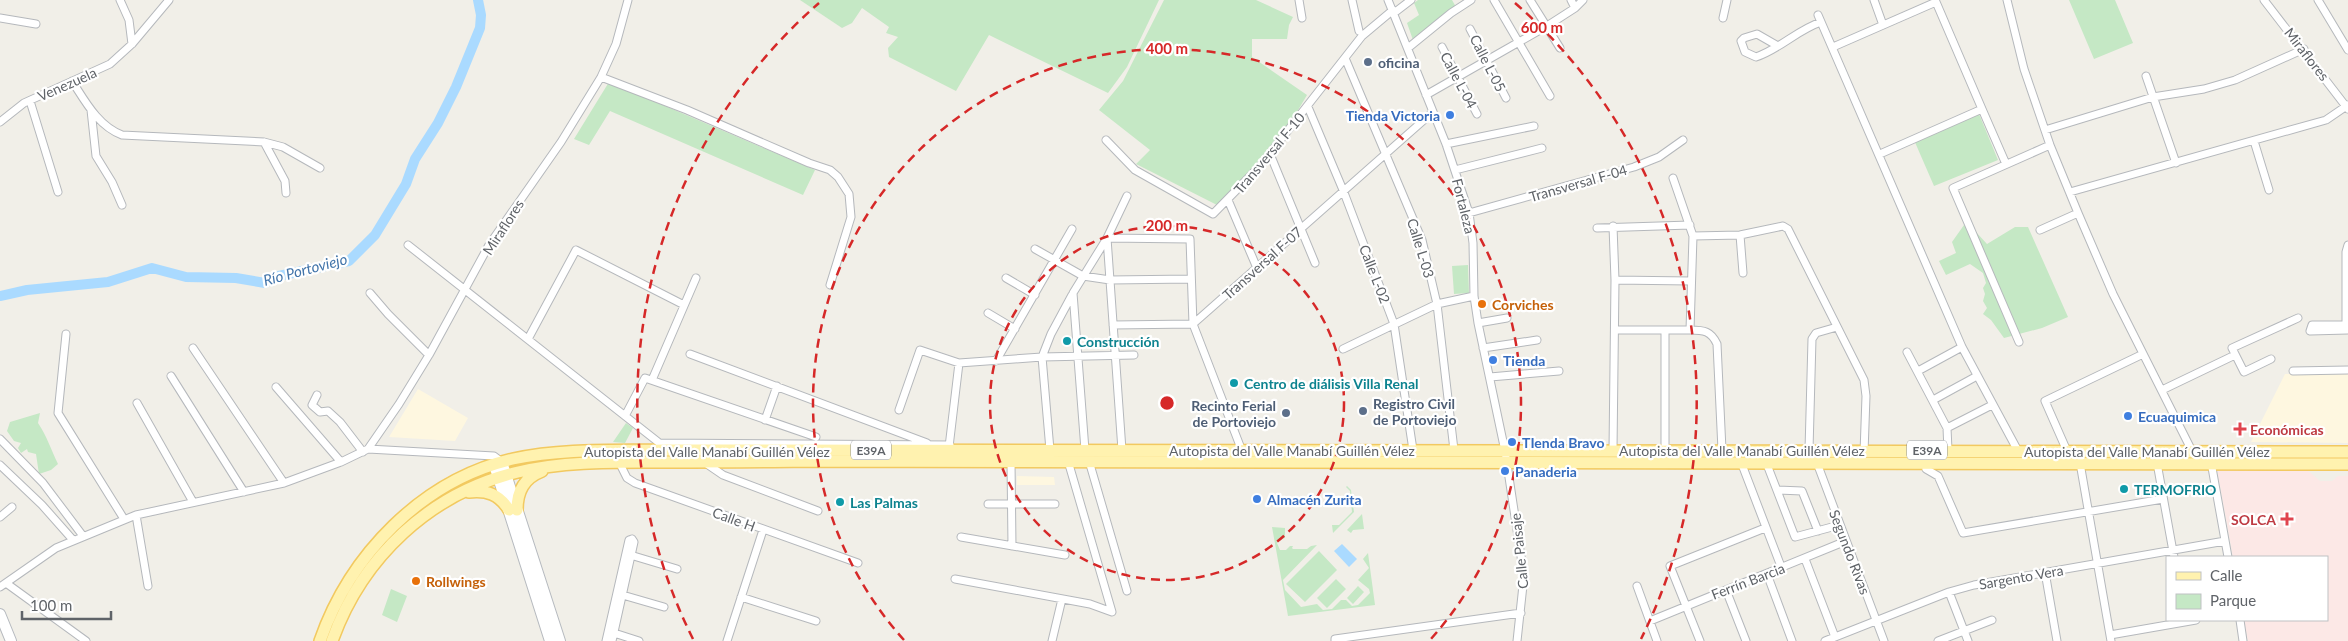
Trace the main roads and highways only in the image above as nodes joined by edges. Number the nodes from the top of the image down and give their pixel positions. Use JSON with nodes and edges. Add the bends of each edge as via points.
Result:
{"nodes":[{"id":1,"x":2348,"y":452,"type":"edge"},
{"id":2,"x":1109,"y":455,"type":"junction"},
{"id":3,"x":1506,"y":456,"type":"junction"},
{"id":4,"x":2211,"y":457,"type":"junction"},
{"id":5,"x":498,"y":464,"type":"junction"},
{"id":6,"x":2348,"y":464,"type":"edge"},
{"id":7,"x":565,"y":465,"type":"junction"},
{"id":8,"x":502,"y":476,"type":"junction"},
{"id":9,"x":456,"y":496,"type":"junction"},
{"id":10,"x":513,"y":510,"type":"junction"},
{"id":11,"x":0,"y":614,"type":"edge"},
{"id":12,"x":10,"y":641,"type":"edge"},
{"id":13,"x":320,"y":641,"type":"edge"},
{"id":14,"x":332,"y":641,"type":"edge"},
{"id":15,"x":550,"y":641,"type":"edge"},
{"id":16,"x":560,"y":641,"type":"edge"}],
"edges":[{"from":1,"to":4,"type":"main road","name":"Autopista del Valle Manabí Guillén Vélez","number":"E39A"},
{"from":2,"to":3,"type":"main road","name":"Autopista del Valle Manabí Guillén Vélez","number":"E39A"},
{"from":2,"to":3,"type":"main road","name":"Autopista del Valle Manabí Guillén Vélez","number":"E39A","via":[[1122,450],[1454,450]]},
{"from":2,"to":5,"type":"main road","name":"Autopista del Valle Manabí Guillén Vélez","number":"E39A","via":[[1085,450],[664,446],[563,452]]},
{"from":2,"to":7,"type":"main road","name":"Autopista del Valle Manabí Guillén Vélez","number":"E39A","via":[[1089,461],[619,462]]},
{"from":3,"to":4,"type":"main road","name":"Autopista del Valle Manabí Guillén Vélez","number":"E39A","via":[[1816,463],[2157,462]]},
{"from":3,"to":4,"type":"main road","name":"Autopista del Valle Manabí Guillén Vélez","number":"E39A","via":[[1613,450],[1948,450],[2192,451]]},
{"from":4,"to":6,"type":"main road","name":"Autopista del Valle Manabí Guillén Vélez","number":"E39A"},
{"from":5,"to":8,"type":"main road"},
{"from":5,"to":13,"type":"main road","name":"Autopista del Valle Manabí Guillén Vélez","number":"E39A","via":[[436,493],[388,531],[363,559],[342,592]]},
{"from":7,"to":8,"type":"main road","name":"Autopista del Valle Manabí Guillén Vélez","number":"E39A"},
{"from":7,"to":10,"type":"main road","via":[[539,472],[528,479]]},
{"from":8,"to":9,"type":"main road","name":"Autopista del Valle Manabí Guillén Vélez","number":"E39A"},
{"from":8,"to":10,"type":"main road"},
{"from":9,"to":10,"type":"main road","via":[[488,492]]},
{"from":9,"to":14,"type":"main road","name":"Autopista del Valle Manabí Guillén Vélez","number":"E39A","via":[[412,525],[377,559],[349,601]]},
{"from":10,"to":15,"type":"main road"},
{"from":10,"to":16,"type":"main road"},
{"from":11,"to":12,"type":"main road"}]}
